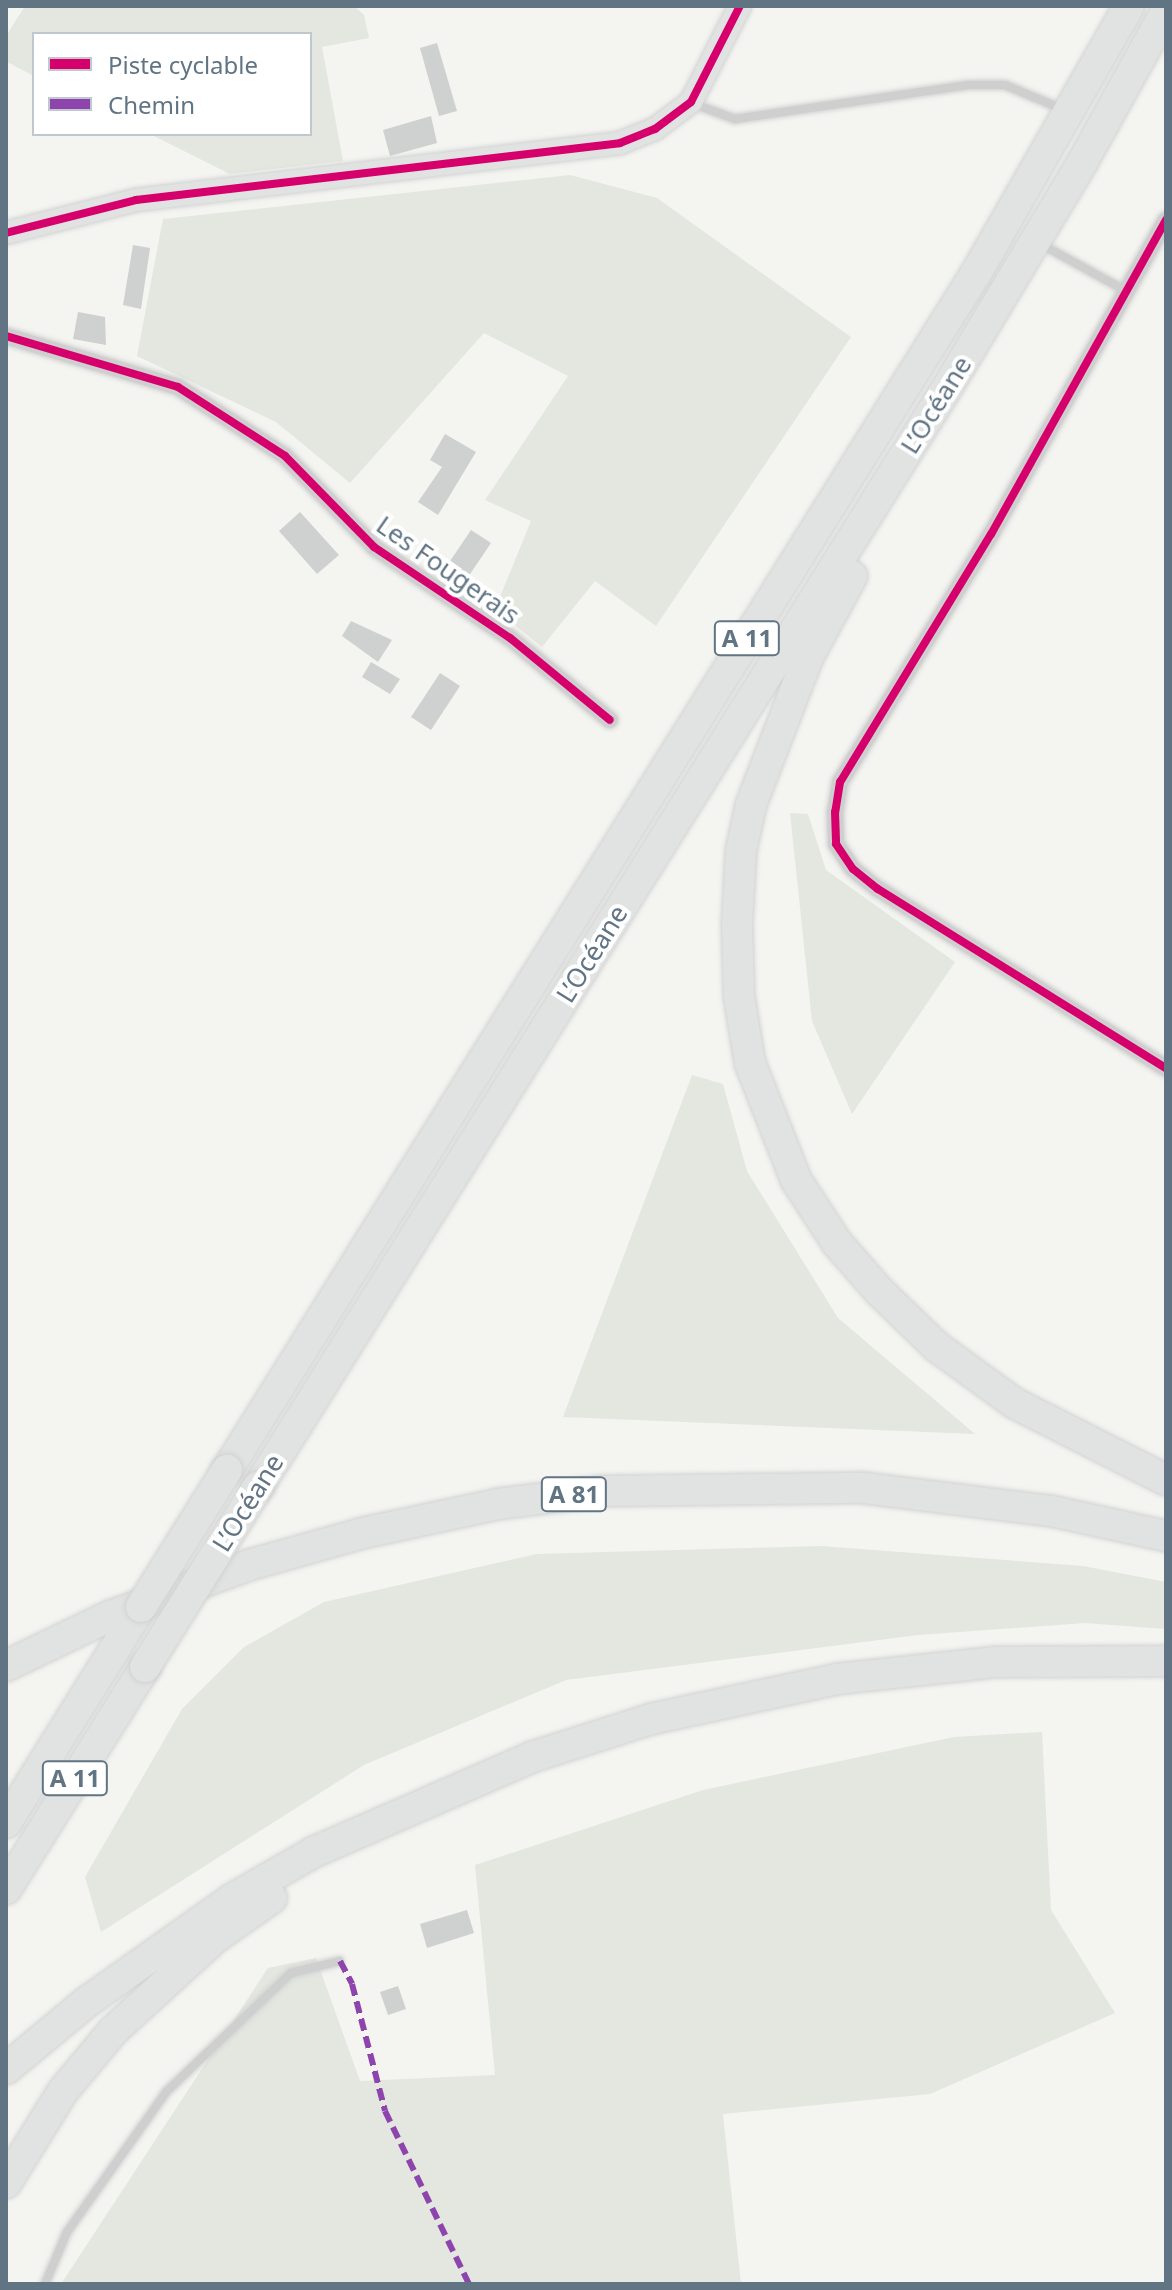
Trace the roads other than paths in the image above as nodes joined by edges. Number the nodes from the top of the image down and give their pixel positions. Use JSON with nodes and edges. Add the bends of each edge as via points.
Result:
{"nodes":[{"id":1,"x":740,"y":6,"type":"edge"},
{"id":2,"x":1129,"y":6,"type":"edge"},
{"id":3,"x":1166,"y":11,"type":"edge"},
{"id":4,"x":691,"y":102,"type":"junction"},
{"id":5,"x":1070,"y":112,"type":"junction"},
{"id":6,"x":1166,"y":220,"type":"edge"},
{"id":7,"x":6,"y":233,"type":"edge"},
{"id":8,"x":1036,"y":241,"type":"junction"},
{"id":9,"x":1126,"y":291,"type":"junction"},
{"id":10,"x":6,"y":336,"type":"edge"},
{"id":11,"x":872,"y":509,"type":"junction"},
{"id":12,"x":610,"y":720,"type":"dead end"},
{"id":13,"x":1166,"y":1068,"type":"edge"},
{"id":14,"x":1166,"y":1480,"type":"edge"},
{"id":15,"x":1166,"y":1536,"type":"edge"},
{"id":16,"x":1166,"y":1661,"type":"edge"},
{"id":17,"x":6,"y":1666,"type":"edge"},
{"id":18,"x":436,"y":1796,"type":"junction"},
{"id":19,"x":6,"y":1823,"type":"edge"},
{"id":20,"x":6,"y":1889,"type":"edge"},
{"id":21,"x":340,"y":1961,"type":"dead end"},
{"id":22,"x":6,"y":2069,"type":"edge"},
{"id":23,"x":6,"y":2183,"type":"edge"},
{"id":24,"x":45,"y":2284,"type":"edge"}],
"edges":[{"from":1,"to":4,"type":"street"},
{"from":2,"to":5,"type":"highway","name":"L’Océane","number":"A 11"},
{"from":3,"to":8,"type":"highway","name":"L’Océane","number":"A 11"},
{"from":4,"to":5,"type":"lane","via":[[735,119],[969,85],[1005,85]]},
{"from":4,"to":7,"type":"street","via":[[655,129],[620,143],[136,200]]},
{"from":5,"to":19,"type":"highway","name":"L’Océane","number":"A 11","bridge":true,"via":[[967,288]]},
{"from":6,"to":9,"type":"street"},
{"from":8,"to":9,"type":"lane"},
{"from":8,"to":11,"type":"highway","name":"L’Océane","number":"A 11"},
{"from":9,"to":13,"type":"street","via":[[991,534],[840,782],[836,844],[853,869],[878,889]]},
{"from":10,"to":12,"type":"street","name":"Les Fougerais","via":[[178,387],[285,456],[374,547],[510,638]]},
{"from":11,"to":14,"type":"highway","via":[[859,562],[808,657],[751,805],[741,851],[737,924],[739,996],[750,1063],[796,1180],[837,1243],[879,1291],[937,1347],[1014,1403]]},
{"from":11,"to":20,"type":"highway","name":"L’Océane","number":"A 11","bridge":true},
{"from":15,"to":17,"type":"highway","number":"A 81","via":[[1052,1511],[864,1488],[603,1491],[498,1504],[264,1561],[110,1616]]},
{"from":16,"to":18,"type":"highway","via":[[995,1662],[782,1688],[603,1733]]},
{"from":18,"to":22,"type":"highway","via":[[314,1852],[232,1899],[88,2001]]},
{"from":18,"to":23,"type":"highway","via":[[393,1833],[246,1914],[163,1983],[63,2091]]},
{"from":21,"to":24,"type":"lane","via":[[291,1973],[166,2092],[67,2232]]}]}
